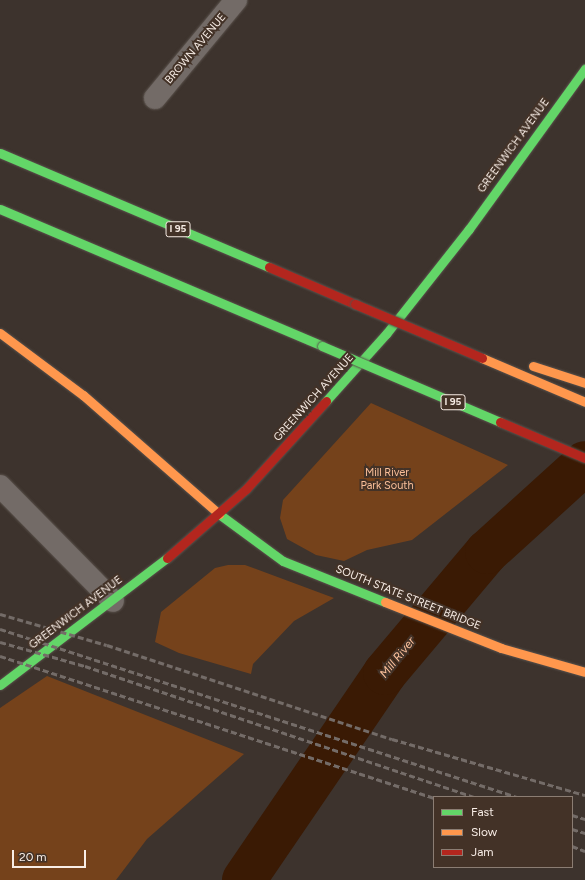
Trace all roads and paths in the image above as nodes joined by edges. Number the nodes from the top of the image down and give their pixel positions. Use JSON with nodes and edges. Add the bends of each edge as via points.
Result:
{"nodes":[{"id":1,"x":236,"y":0,"type":"edge"},
{"id":2,"x":585,"y":69,"type":"edge"},
{"id":3,"x":155,"y":98,"type":"dead end"},
{"id":4,"x":0,"y":153,"type":"edge"},
{"id":5,"x":0,"y":209,"type":"edge"},
{"id":6,"x":355,"y":304,"type":"junction"},
{"id":7,"x":0,"y":333,"type":"edge"},
{"id":8,"x":508,"y":357,"type":"dead end"},
{"id":9,"x":523,"y":362,"type":"dead end"},
{"id":10,"x":585,"y":383,"type":"edge"},
{"id":11,"x":585,"y":402,"type":"edge"},
{"id":12,"x":585,"y":458,"type":"edge"},
{"id":13,"x":0,"y":486,"type":"edge"},
{"id":14,"x":219,"y":514,"type":"junction"},
{"id":15,"x":113,"y":601,"type":"junction"},
{"id":16,"x":585,"y":672,"type":"edge"},
{"id":17,"x":0,"y":685,"type":"edge"}],
"edges":[{"from":1,"to":3,"type":"street","name":"BROWN AVENUE"},
{"from":2,"to":14,"type":"main road","name":"GREENWICH AVENUE","via":[[469,229],[386,334],[326,405]]},
{"from":4,"to":6,"type":"main road","number":"I 95"},
{"from":5,"to":12,"type":"main road","number":"I 95","bridge":true},
{"from":6,"to":8,"type":"main road","bridge":true},
{"from":6,"to":11,"type":"main road","number":"I 95","bridge":true},
{"from":7,"to":14,"type":"main road","name":"SOUTH STATE STREET BRIDGE","via":[[83,395]]},
{"from":9,"to":10,"type":"main road","bridge":true},
{"from":13,"to":15,"type":"street"},
{"from":14,"to":15,"type":"main road","name":"GREENWICH AVENUE"},
{"from":14,"to":16,"type":"main road","name":"SOUTH STATE STREET BRIDGE","via":[[266,550],[307,570],[501,648]]},
{"from":15,"to":17,"type":"main road","name":"GREENWICH AVENUE"}]}
